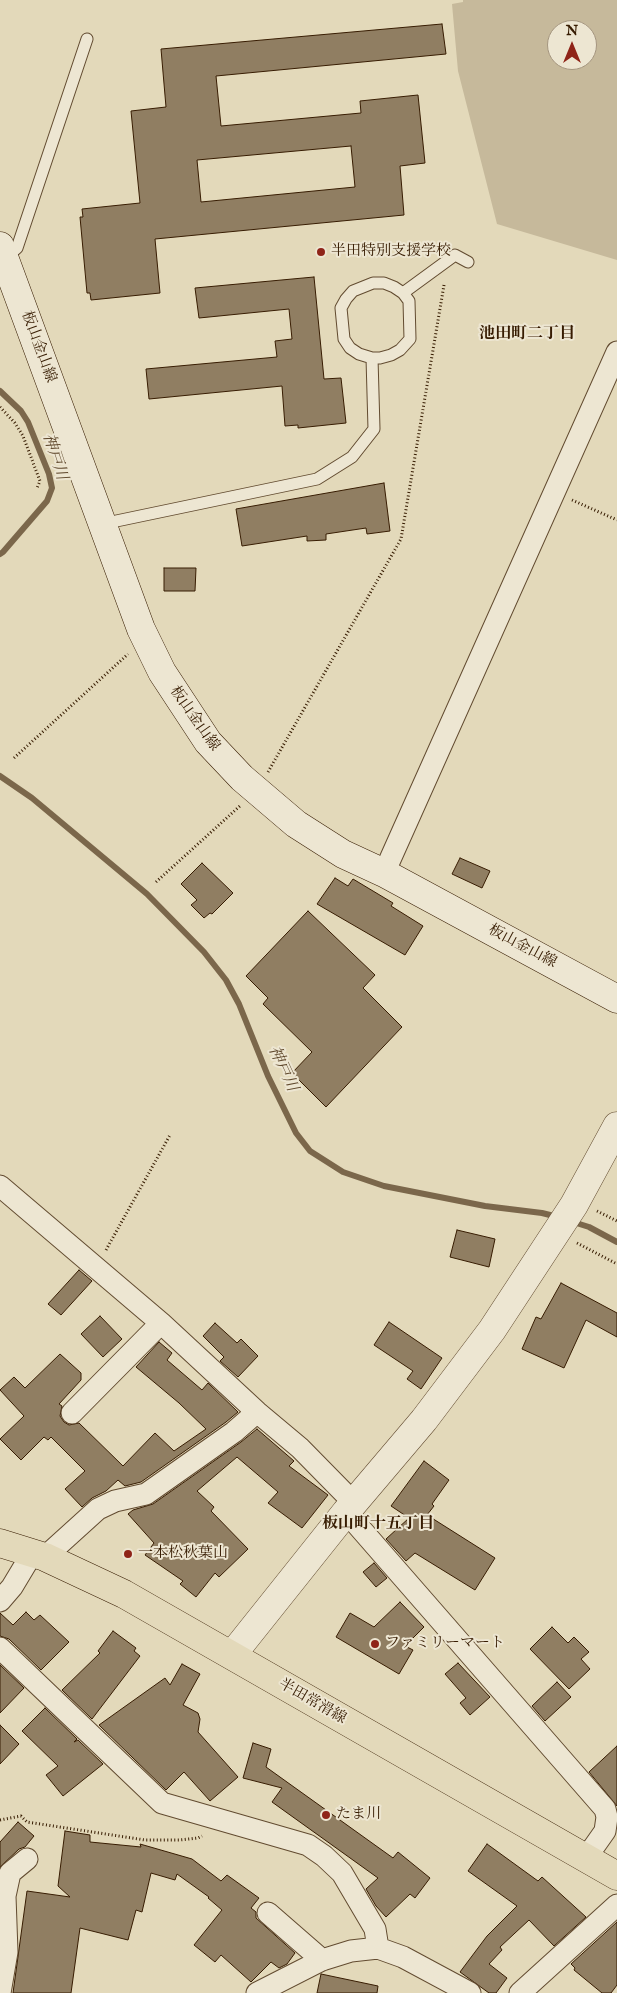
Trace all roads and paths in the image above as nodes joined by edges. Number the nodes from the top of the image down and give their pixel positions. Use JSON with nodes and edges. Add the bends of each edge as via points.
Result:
{"nodes":[{"id":1,"x":87,"y":39,"type":"dead end"},
{"id":2,"x":3,"y":252,"type":"edge"},
{"id":3,"x":468,"y":262,"type":"dead end"},
{"id":4,"x":444,"y":285,"type":"dead end"},
{"id":5,"x":403,"y":293,"type":"junction"},
{"id":6,"x":617,"y":352,"type":"edge"},
{"id":7,"x":372,"y":358,"type":"junction"},
{"id":8,"x":0,"y":407,"type":"edge"},
{"id":9,"x":37,"y":488,"type":"dead end"},
{"id":10,"x":553,"y":492,"type":"junction"},
{"id":11,"x":617,"y":520,"type":"edge"},
{"id":12,"x":102,"y":524,"type":"junction"},
{"id":13,"x":148,"y":642,"type":"junction"},
{"id":14,"x":14,"y":758,"type":"dead end"},
{"id":15,"x":257,"y":791,"type":"junction"},
{"id":16,"x":384,"y":873,"type":"junction"},
{"id":17,"x":156,"y":882,"type":"dead end"},
{"id":18,"x":617,"y":999,"type":"edge"},
{"id":19,"x":617,"y":1126,"type":"edge"},
{"id":20,"x":170,"y":1135,"type":"dead end"},
{"id":21,"x":0,"y":1186,"type":"edge"},
{"id":22,"x":557,"y":1231,"type":"junction"},
{"id":23,"x":617,"y":1264,"type":"edge"},
{"id":24,"x":96,"y":1267,"type":"junction"},
{"id":25,"x":161,"y":1323,"type":"junction"},
{"id":26,"x":257,"y":1412,"type":"junction"},
{"id":27,"x":72,"y":1413,"type":"dead end"},
{"id":28,"x":350,"y":1508,"type":"junction"},
{"id":29,"x":0,"y":1543,"type":"edge"},
{"id":30,"x":39,"y":1554,"type":"junction"},
{"id":31,"x":0,"y":1602,"type":"edge"},
{"id":32,"x":0,"y":1648,"type":"edge"},
{"id":33,"x":232,"y":1655,"type":"junction"},
{"id":34,"x":213,"y":1818,"type":"junction"},
{"id":35,"x":0,"y":1820,"type":"edge"},
{"id":36,"x":586,"y":1858,"type":"junction"},
{"id":37,"x":27,"y":1859,"type":"dead end"},
{"id":38,"x":617,"y":1876,"type":"edge"},
{"id":39,"x":617,"y":1905,"type":"edge"},
{"id":40,"x":268,"y":1913,"type":"dead end"},
{"id":41,"x":378,"y":1948,"type":"junction"},
{"id":42,"x":322,"y":1960,"type":"junction"},
{"id":43,"x":0,"y":1993,"type":"edge"},
{"id":44,"x":257,"y":1993,"type":"edge"},
{"id":45,"x":470,"y":1993,"type":"edge"},
{"id":46,"x":520,"y":1993,"type":"edge"}],
"edges":[{"from":1,"to":2,"type":"lane","via":[[17,248]]},
{"from":2,"to":12,"type":"main road","name":"板山金山線"},
{"from":3,"to":5,"type":"lane","via":[[455,255]]},
{"from":4,"to":15,"type":"path","via":[[401,539]]},
{"from":5,"to":7,"type":"lane","via":[[409,301],[410,339],[391,355]]},
{"from":5,"to":7,"type":"lane","via":[[384,283],[373,283],[362,285],[346,299],[342,308],[344,339],[350,348]]},
{"from":6,"to":10,"type":"street"},
{"from":7,"to":12,"type":"lane","via":[[374,430],[352,457],[318,479]]},
{"from":8,"to":9,"type":"path","via":[[23,436],[40,481]]},
{"from":10,"to":11,"type":"path"},
{"from":10,"to":16,"type":"street"},
{"from":12,"to":13,"type":"main road","name":"板山金山線"},
{"from":13,"to":14,"type":"path","via":[[134,649]]},
{"from":13,"to":15,"type":"main road","name":"板山金山線","via":[[162,672],[208,742]]},
{"from":15,"to":16,"type":"main road","name":"板山金山線","via":[[296,824],[343,854]]},
{"from":15,"to":17,"type":"path"},
{"from":16,"to":18,"type":"main road","name":"板山金山線"},
{"from":19,"to":22,"type":"main road"},
{"from":20,"to":24,"type":"path"},
{"from":21,"to":24,"type":"street"},
{"from":22,"to":23,"type":"path"},
{"from":22,"to":28,"type":"main road","via":[[492,1330],[424,1420]]},
{"from":24,"to":25,"type":"street"},
{"from":25,"to":26,"type":"street"},
{"from":25,"to":27,"type":"street"},
{"from":26,"to":28,"type":"street","via":[[300,1448]]},
{"from":26,"to":30,"type":"street","via":[[146,1494],[115,1501],[98,1509]]},
{"from":28,"to":33,"type":"main road"},
{"from":28,"to":36,"type":"street","via":[[605,1809],[605,1831]]},
{"from":29,"to":30,"type":"main road","name":"半田常滑線"},
{"from":30,"to":31,"type":"street"},
{"from":30,"to":33,"type":"main road","name":"半田常滑線","via":[[124,1594]]},
{"from":32,"to":34,"type":"street","via":[[162,1803]]},
{"from":33,"to":36,"type":"main road","name":"半田常滑線"},
{"from":34,"to":35,"type":"path","via":[[207,1834],[180,1840],[145,1840],[27,1822],[21,1816]]},
{"from":34,"to":41,"type":"street","via":[[308,1845],[324,1856],[342,1872],[375,1928]]},
{"from":36,"to":38,"type":"main road","name":"半田常滑線"},
{"from":37,"to":43,"type":"street","via":[[10,1872],[5,1896],[7,1952]]},
{"from":39,"to":46,"type":"street"},
{"from":40,"to":42,"type":"street"},
{"from":41,"to":42,"type":"street","via":[[351,1951]]},
{"from":41,"to":45,"type":"street","via":[[403,1957]]},
{"from":42,"to":44,"type":"street"}]}
